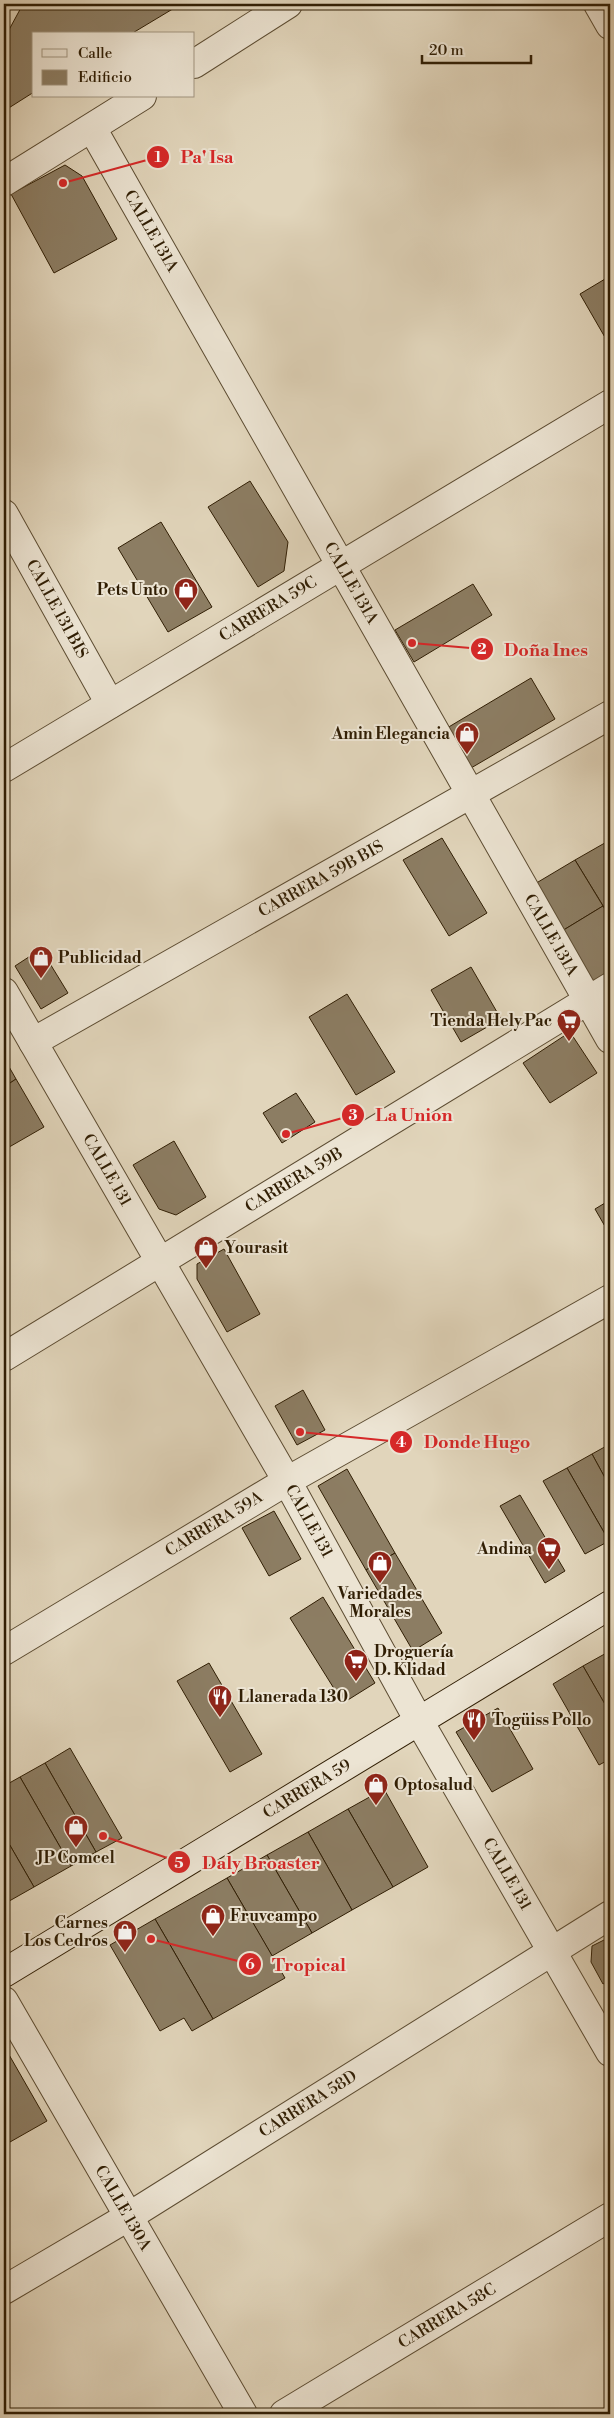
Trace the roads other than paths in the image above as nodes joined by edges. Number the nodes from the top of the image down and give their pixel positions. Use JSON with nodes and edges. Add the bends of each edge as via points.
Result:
{"nodes":[{"id":1,"x":288,"y":4,"type":"edge"},
{"id":2,"x":598,"y":4,"type":"edge"},
{"id":3,"x":610,"y":24,"type":"edge"},
{"id":4,"x":195,"y":63,"type":"edge"},
{"id":5,"x":139,"y":98,"type":"edge"},
{"id":6,"x":92,"y":128,"type":"junction"},
{"id":7,"x":4,"y":182,"type":"edge"},
{"id":8,"x":610,"y":404,"type":"edge"},
{"id":9,"x":4,"y":514,"type":"edge"},
{"id":10,"x":341,"y":566,"type":"junction"},
{"id":11,"x":110,"y":704,"type":"junction"},
{"id":12,"x":610,"y":715,"type":"edge"},
{"id":13,"x":4,"y":768,"type":"edge"},
{"id":14,"x":471,"y":794,"type":"junction"},
{"id":15,"x":4,"y":992,"type":"edge"},
{"id":16,"x":599,"y":994,"type":"edge"},
{"id":17,"x":610,"y":1039,"type":"edge"},
{"id":18,"x":33,"y":1042,"type":"junction"},
{"id":19,"x":160,"y":1262,"type":"junction"},
{"id":20,"x":610,"y":1299,"type":"edge"},
{"id":21,"x":4,"y":1357,"type":"edge"},
{"id":22,"x":286,"y":1481,"type":"junction"},
{"id":23,"x":610,"y":1605,"type":"edge"},
{"id":24,"x":4,"y":1651,"type":"edge"},
{"id":25,"x":419,"y":1721,"type":"junction"},
{"id":26,"x":610,"y":1914,"type":"edge"},
{"id":27,"x":551,"y":1951,"type":"junction"},
{"id":28,"x":4,"y":1973,"type":"edge"},
{"id":29,"x":4,"y":2001,"type":"edge"},
{"id":30,"x":610,"y":2052,"type":"edge"},
{"id":31,"x":128,"y":2217,"type":"junction"},
{"id":32,"x":610,"y":2217,"type":"edge"},
{"id":33,"x":4,"y":2290,"type":"edge"},
{"id":34,"x":243,"y":2414,"type":"edge"},
{"id":35,"x":284,"y":2414,"type":"edge"}],
"edges":[{"from":1,"to":4,"type":"street"},
{"from":2,"to":3,"type":"street"},
{"from":5,"to":6,"type":"street"},
{"from":6,"to":7,"type":"street"},
{"from":6,"to":10,"type":"street","name":"CALLE 131A"},
{"from":8,"to":10,"type":"street","name":"CARRERA 59C"},
{"from":9,"to":11,"type":"street","name":"CALLE 131 BIS"},
{"from":10,"to":11,"type":"street","name":"CARRERA 59C"},
{"from":10,"to":14,"type":"street","name":"CALLE 131A"},
{"from":11,"to":13,"type":"street","name":"CARRERA 59C"},
{"from":12,"to":14,"type":"street","name":"CARRERA 59B BIS"},
{"from":14,"to":16,"type":"street","name":"CALLE 131A"},
{"from":14,"to":18,"type":"street","name":"CARRERA 59B BIS"},
{"from":15,"to":18,"type":"street","name":"CALLE 131"},
{"from":16,"to":17,"type":"street","name":"CALLE 131A"},
{"from":16,"to":19,"type":"street","name":"CARRERA 59B"},
{"from":18,"to":19,"type":"street","name":"CALLE 131"},
{"from":19,"to":21,"type":"street","name":"CARRERA 59B"},
{"from":19,"to":22,"type":"street","name":"CALLE 131"},
{"from":20,"to":22,"type":"street","name":"CARRERA 59A"},
{"from":22,"to":24,"type":"street","name":"CARRERA 59A"},
{"from":22,"to":25,"type":"street","name":"CALLE 131"},
{"from":23,"to":25,"type":"street","name":"CARRERA 59"},
{"from":25,"to":27,"type":"street","name":"CALLE 131"},
{"from":25,"to":28,"type":"street","name":"CARRERA 59"},
{"from":26,"to":27,"type":"street","name":"CARRERA 58D"},
{"from":27,"to":30,"type":"street","name":"CALLE 131"},
{"from":27,"to":31,"type":"street","name":"CARRERA 58D"},
{"from":29,"to":31,"type":"street","name":"CALLE 130A"},
{"from":31,"to":33,"type":"street","name":"CARRERA 58D"},
{"from":31,"to":34,"type":"street","name":"CALLE 130A"},
{"from":32,"to":35,"type":"street","name":"CARRERA 58C"}]}
